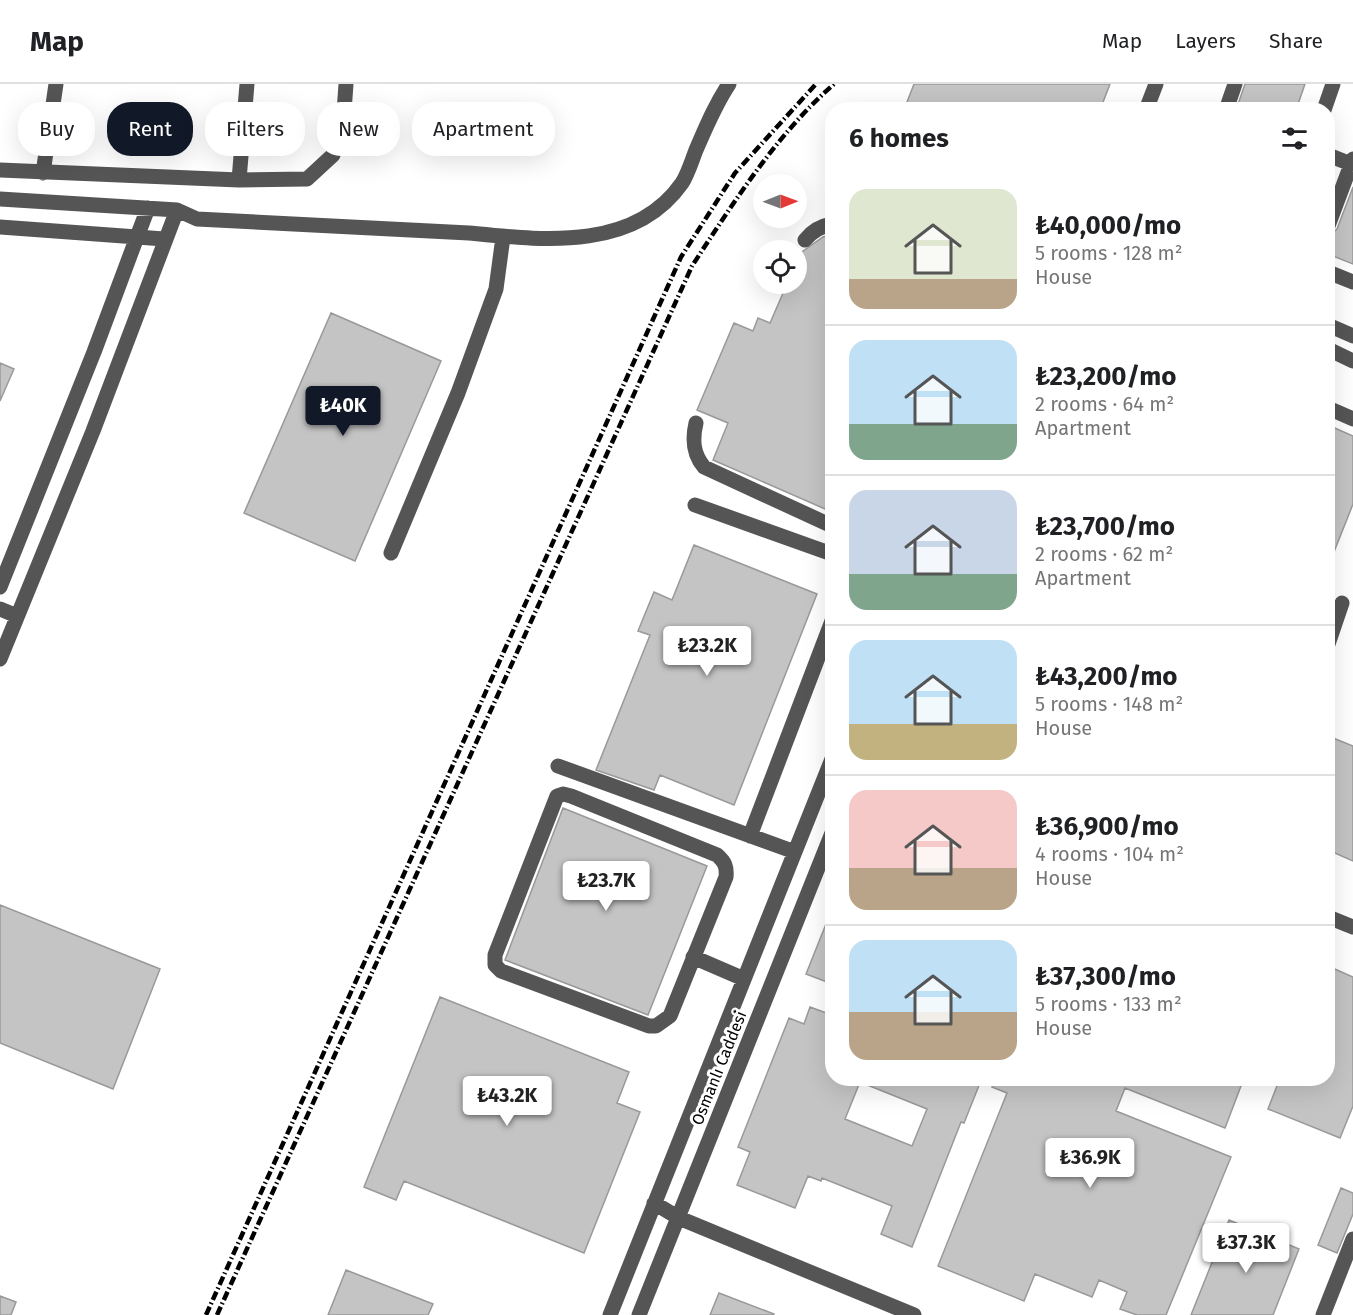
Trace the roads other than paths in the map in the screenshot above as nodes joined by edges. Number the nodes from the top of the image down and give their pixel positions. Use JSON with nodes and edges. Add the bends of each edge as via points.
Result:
{"nodes":[{"id":1,"x":56,"y":84,"type":"edge"},
{"id":2,"x":247,"y":84,"type":"edge"},
{"id":3,"x":346,"y":84,"type":"edge"},
{"id":4,"x":729,"y":84,"type":"edge"},
{"id":5,"x":1156,"y":84,"type":"edge"},
{"id":6,"x":1235,"y":84,"type":"edge"},
{"id":7,"x":1334,"y":84,"type":"edge"},
{"id":8,"x":1149,"y":102,"type":"edge"},
{"id":9,"x":1229,"y":102,"type":"edge"},
{"id":10,"x":1327,"y":102,"type":"edge"},
{"id":11,"x":1335,"y":157,"type":"edge"},
{"id":12,"x":1352,"y":161,"type":"edge"},
{"id":13,"x":0,"y":170,"type":"edge"},
{"id":14,"x":43,"y":173,"type":"junction"},
{"id":15,"x":239,"y":180,"type":"junction"},
{"id":16,"x":0,"y":200,"type":"edge"},
{"id":17,"x":1335,"y":207,"type":"edge"},
{"id":18,"x":148,"y":208,"type":"junction"},
{"id":19,"x":177,"y":210,"type":"junction"},
{"id":20,"x":825,"y":226,"type":"edge"},
{"id":21,"x":0,"y":227,"type":"edge"},
{"id":22,"x":137,"y":237,"type":"junction"},
{"id":23,"x":503,"y":237,"type":"junction"},
{"id":24,"x":164,"y":239,"type":"junction"},
{"id":25,"x":805,"y":240,"type":"dead end"},
{"id":26,"x":1335,"y":275,"type":"edge"},
{"id":27,"x":1353,"y":282,"type":"edge"},
{"id":28,"x":1335,"y":328,"type":"edge"},
{"id":29,"x":1353,"y":336,"type":"edge"},
{"id":30,"x":1335,"y":352,"type":"edge"},
{"id":31,"x":1353,"y":361,"type":"edge"},
{"id":32,"x":1335,"y":411,"type":"edge"},
{"id":33,"x":1353,"y":419,"type":"edge"},
{"id":34,"x":696,"y":423,"type":"dead end"},
{"id":35,"x":695,"y":505,"type":"dead end"},
{"id":36,"x":825,"y":523,"type":"edge"},
{"id":37,"x":825,"y":551,"type":"edge"},
{"id":38,"x":391,"y":553,"type":"dead end"},
{"id":39,"x":0,"y":587,"type":"edge"},
{"id":40,"x":1342,"y":603,"type":"dead end"},
{"id":41,"x":0,"y":609,"type":"edge"},
{"id":42,"x":17,"y":616,"type":"junction"},
{"id":43,"x":1335,"y":624,"type":"edge"},
{"id":44,"x":825,"y":639,"type":"edge"},
{"id":45,"x":0,"y":658,"type":"edge"},
{"id":46,"x":558,"y":766,"type":"dead end"},
{"id":47,"x":825,"y":777,"type":"edge"},
{"id":48,"x":750,"y":836,"type":"junction"},
{"id":49,"x":825,"y":851,"type":"edge"},
{"id":50,"x":795,"y":852,"type":"junction"},
{"id":51,"x":1335,"y":920,"type":"edge"},
{"id":52,"x":1353,"y":927,"type":"edge"},
{"id":53,"x":693,"y":957,"type":"junction"},
{"id":54,"x":744,"y":979,"type":"junction"},
{"id":55,"x":735,"y":1001,"type":"junction"},
{"id":56,"x":761,"y":1012,"type":"junction"},
{"id":57,"x":654,"y":1203,"type":"junction"},
{"id":58,"x":679,"y":1218,"type":"junction"},
{"id":59,"x":1353,"y":1239,"type":"edge"},
{"id":60,"x":610,"y":1315,"type":"edge"},
{"id":61,"x":639,"y":1315,"type":"edge"},
{"id":62,"x":914,"y":1315,"type":"edge"},
{"id":63,"x":1323,"y":1315,"type":"edge"}],
"edges":[{"from":1,"to":14,"type":"street"},
{"from":2,"to":15,"type":"street"},
{"from":3,"to":15,"type":"street","via":[[344,112],[333,155],[307,179]]},
{"from":4,"to":23,"type":"street","via":[[715,105],[683,182],[648,216],[593,236]]},
{"from":5,"to":8,"type":"street"},
{"from":6,"to":9,"type":"street"},
{"from":7,"to":10,"type":"street"},
{"from":11,"to":12,"type":"street"},
{"from":12,"to":17,"type":"street"},
{"from":13,"to":14,"type":"street"},
{"from":14,"to":15,"type":"street"},
{"from":16,"to":18,"type":"street"},
{"from":18,"to":19,"type":"street"},
{"from":18,"to":22,"type":"street"},
{"from":19,"to":23,"type":"street","via":[[197,219]]},
{"from":19,"to":24,"type":"street"},
{"from":20,"to":25,"type":"street"},
{"from":21,"to":22,"type":"street"},
{"from":22,"to":24,"type":"street"},
{"from":22,"to":39,"type":"street"},
{"from":23,"to":38,"type":"street","via":[[496,289],[458,393]]},
{"from":24,"to":42,"type":"street","via":[[93,430]]},
{"from":26,"to":27,"type":"street"},
{"from":28,"to":29,"type":"street"},
{"from":30,"to":31,"type":"street"},
{"from":32,"to":33,"type":"street"},
{"from":34,"to":36,"type":"street","via":[[694,447],[704,467]]},
{"from":35,"to":37,"type":"street"},
{"from":40,"to":43,"type":"street"},
{"from":41,"to":42,"type":"street"},
{"from":42,"to":45,"type":"street"},
{"from":44,"to":48,"type":"street"},
{"from":46,"to":48,"type":"street"},
{"from":47,"to":50,"type":"street"},
{"from":48,"to":50,"type":"street"},
{"from":49,"to":56,"type":"street","name":"Osmanlı Caddesi"},
{"from":50,"to":54,"type":"street"},
{"from":51,"to":52,"type":"street"},
{"from":53,"to":53,"type":"street","via":[[670,1016],[656,1026],[501,971],[495,965],[495,956],[556,796],[571,796],[717,855],[724,862],[726,877]]},
{"from":53,"to":54,"type":"street"},
{"from":54,"to":55,"type":"street"},
{"from":55,"to":56,"type":"street"},
{"from":55,"to":57,"type":"street"},
{"from":56,"to":58,"type":"street","name":"Osmanlı Caddesi"},
{"from":57,"to":58,"type":"street"},
{"from":57,"to":60,"type":"street"},
{"from":58,"to":61,"type":"street","name":"Osmanlı Caddesi"},
{"from":58,"to":62,"type":"street"},
{"from":59,"to":63,"type":"street"}]}
